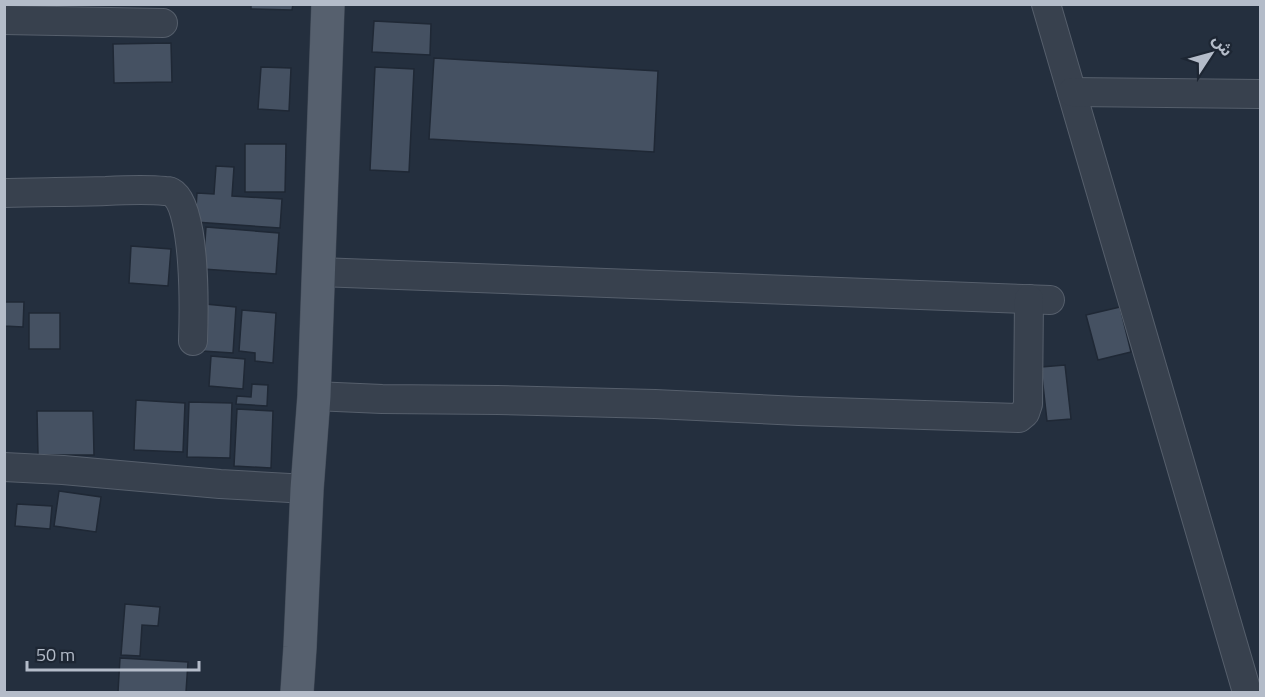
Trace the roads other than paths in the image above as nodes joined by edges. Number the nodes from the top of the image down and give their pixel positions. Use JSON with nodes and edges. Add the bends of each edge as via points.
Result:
{"nodes":[{"id":1,"x":328,"y":4,"type":"edge"},
{"id":2,"x":1046,"y":4,"type":"edge"},
{"id":3,"x":4,"y":20,"type":"edge"},
{"id":4,"x":163,"y":22,"type":"dead end"},
{"id":5,"x":1072,"y":92,"type":"junction"},
{"id":6,"x":1260,"y":94,"type":"edge"},
{"id":7,"x":4,"y":193,"type":"edge"},
{"id":8,"x":318,"y":272,"type":"junction"},
{"id":9,"x":193,"y":341,"type":"dead end"},
{"id":10,"x":314,"y":396,"type":"junction"},
{"id":11,"x":4,"y":467,"type":"edge"},
{"id":12,"x":307,"y":489,"type":"junction"},
{"id":13,"x":297,"y":693,"type":"edge"},
{"id":14,"x":1247,"y":693,"type":"edge"}],
"edges":[{"from":1,"to":8,"type":"main road"},
{"from":2,"to":5,"type":"street"},
{"from":3,"to":4,"type":"street"},
{"from":5,"to":6,"type":"street"},
{"from":5,"to":14,"type":"street"},
{"from":7,"to":9,"type":"street","via":[[135,190],[174,194],[183,207],[189,240]]},
{"from":8,"to":10,"type":"main road"},
{"from":8,"to":10,"type":"street","via":[[1040,300],[1028,404],[1019,418]]},
{"from":10,"to":12,"type":"main road"},
{"from":11,"to":12,"type":"street"},
{"from":12,"to":13,"type":"main road"}]}
